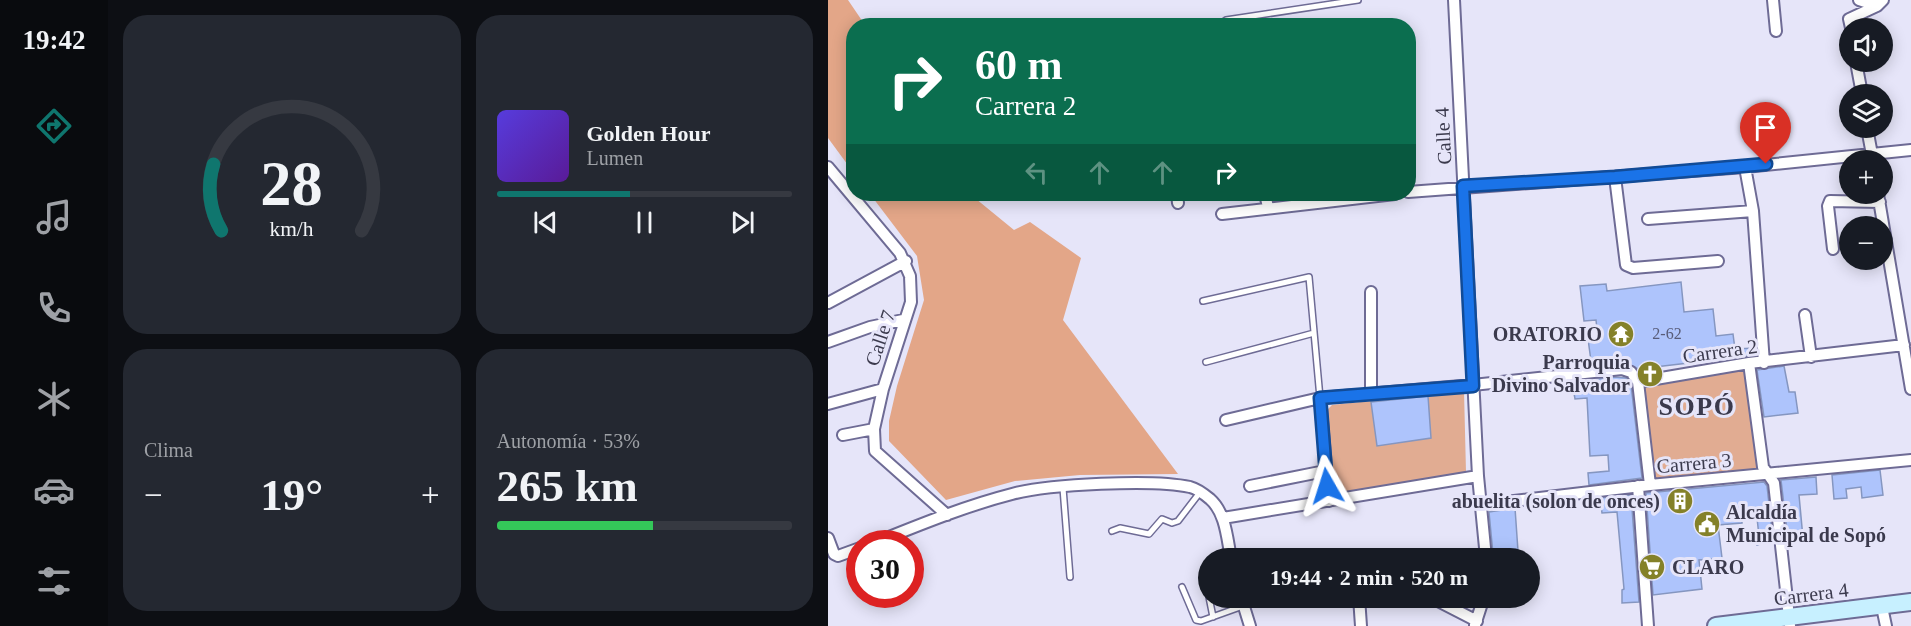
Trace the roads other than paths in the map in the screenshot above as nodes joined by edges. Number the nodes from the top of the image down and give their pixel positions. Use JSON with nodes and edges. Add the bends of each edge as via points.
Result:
{"nodes":[{"id":1,"x":1358,"y":0,"type":"edge"},
{"id":2,"x":1454,"y":0,"type":"edge"},
{"id":3,"x":1773,"y":0,"type":"edge"},
{"id":4,"x":1859,"y":0,"type":"edge"},
{"id":5,"x":1880,"y":3,"type":"edge"},
{"id":6,"x":1239,"y":18,"type":"edge"},
{"id":7,"x":1859,"y":18,"type":"edge"},
{"id":8,"x":1776,"y":31,"type":"dead end"},
{"id":9,"x":1911,"y":150,"type":"edge"},
{"id":10,"x":1893,"y":153,"type":"edge"},
{"id":11,"x":1839,"y":160,"type":"edge"},
{"id":12,"x":828,"y":167,"type":"edge"},
{"id":13,"x":1745,"y":167,"type":"junction"},
{"id":14,"x":1615,"y":177,"type":"junction"},
{"id":15,"x":1463,"y":186,"type":"junction"},
{"id":16,"x":846,"y":189,"type":"edge"},
{"id":17,"x":1416,"y":191,"type":"edge"},
{"id":18,"x":1839,"y":200,"type":"edge"},
{"id":19,"x":856,"y":201,"type":"edge"},
{"id":20,"x":1267,"y":201,"type":"edge"},
{"id":21,"x":1299,"y":201,"type":"edge"},
{"id":22,"x":1880,"y":204,"type":"edge"},
{"id":23,"x":1268,"y":207,"type":"junction"},
{"id":24,"x":1753,"y":211,"type":"junction"},
{"id":25,"x":1222,"y":214,"type":"dead end"},
{"id":26,"x":1648,"y":219,"type":"dead end"},
{"id":27,"x":1833,"y":249,"type":"dead end"},
{"id":28,"x":906,"y":261,"type":"junction"},
{"id":29,"x":1718,"y":261,"type":"dead end"},
{"id":30,"x":1371,"y":292,"type":"dead end"},
{"id":31,"x":1203,"y":301,"type":"dead end"},
{"id":32,"x":828,"y":303,"type":"edge"},
{"id":33,"x":1805,"y":315,"type":"dead end"},
{"id":34,"x":903,"y":320,"type":"junction"},
{"id":35,"x":1314,"y":333,"type":"junction"},
{"id":36,"x":828,"y":342,"type":"edge"},
{"id":37,"x":1904,"y":345,"type":"junction"},
{"id":38,"x":1811,"y":357,"type":"junction"},
{"id":39,"x":1206,"y":362,"type":"dead end"},
{"id":40,"x":1749,"y":363,"type":"junction"},
{"id":41,"x":1764,"y":363,"type":"junction"},
{"id":42,"x":1638,"y":382,"type":"junction"},
{"id":43,"x":1473,"y":386,"type":"junction"},
{"id":44,"x":883,"y":389,"type":"junction"},
{"id":45,"x":1911,"y":389,"type":"edge"},
{"id":46,"x":1371,"y":394,"type":"junction"},
{"id":47,"x":1320,"y":398,"type":"junction"},
{"id":48,"x":828,"y":404,"type":"edge"},
{"id":49,"x":1226,"y":420,"type":"dead end"},
{"id":50,"x":874,"y":429,"type":"junction"},
{"id":51,"x":843,"y":435,"type":"dead end"},
{"id":52,"x":1911,"y":460,"type":"edge"},
{"id":53,"x":1325,"y":471,"type":"junction"},
{"id":54,"x":1768,"y":475,"type":"junction"},
{"id":55,"x":1478,"y":476,"type":"junction"},
{"id":56,"x":1650,"y":485,"type":"junction"},
{"id":57,"x":1250,"y":486,"type":"dead end"},
{"id":58,"x":1638,"y":486,"type":"junction"},
{"id":59,"x":1063,"y":488,"type":"junction"},
{"id":60,"x":1201,"y":491,"type":"junction"},
{"id":61,"x":1329,"y":501,"type":"junction"},
{"id":62,"x":1480,"y":505,"type":"junction"},
{"id":63,"x":947,"y":515,"type":"junction"},
{"id":64,"x":1223,"y":518,"type":"junction"},
{"id":65,"x":908,"y":530,"type":"edge"},
{"id":66,"x":1112,"y":531,"type":"dead end"},
{"id":67,"x":828,"y":538,"type":"edge"},
{"id":68,"x":1229,"y":548,"type":"edge"},
{"id":69,"x":1485,"y":548,"type":"edge"},
{"id":70,"x":846,"y":553,"type":"edge"},
{"id":71,"x":1070,"y":577,"type":"dead end"},
{"id":72,"x":1182,"y":587,"type":"dead end"},
{"id":73,"x":1911,"y":603,"type":"edge"},
{"id":74,"x":1882,"y":607,"type":"junction"},
{"id":75,"x":1211,"y":608,"type":"edge"},
{"id":76,"x":1229,"y":608,"type":"edge"},
{"id":77,"x":1244,"y":608,"type":"edge"},
{"id":78,"x":1360,"y":608,"type":"edge"},
{"id":79,"x":1450,"y":608,"type":"edge"},
{"id":80,"x":1481,"y":608,"type":"edge"},
{"id":81,"x":1213,"y":617,"type":"junction"},
{"id":82,"x":1790,"y":622,"type":"edge"},
{"id":83,"x":1476,"y":624,"type":"edge"},
{"id":84,"x":1250,"y":626,"type":"edge"},
{"id":85,"x":1361,"y":626,"type":"edge"},
{"id":86,"x":1648,"y":626,"type":"edge"},
{"id":87,"x":1716,"y":626,"type":"edge"},
{"id":88,"x":1886,"y":626,"type":"edge"}],
"edges":[{"from":1,"to":6,"type":"lane"},
{"from":2,"to":15,"type":"street","name":"Calle 4"},
{"from":3,"to":8,"type":"street"},
{"from":4,"to":5,"type":"street"},
{"from":5,"to":7,"type":"street"},
{"from":9,"to":10,"type":"street"},
{"from":11,"to":13,"type":"street"},
{"from":12,"to":16,"type":"street","name":"Calle 7"},
{"from":13,"to":14,"type":"street"},
{"from":13,"to":24,"type":"street"},
{"from":14,"to":15,"type":"street"},
{"from":14,"to":29,"type":"street","via":[[1626,265],[1633,268]]},
{"from":15,"to":17,"type":"street"},
{"from":15,"to":43,"type":"street","name":"Calle 4"},
{"from":18,"to":27,"type":"street","via":[[1830,201],[1828,206]]},
{"from":19,"to":28,"type":"street","name":"Calle 7"},
{"from":20,"to":23,"type":"street"},
{"from":21,"to":23,"type":"street"},
{"from":22,"to":37,"type":"street"},
{"from":23,"to":25,"type":"street"},
{"from":24,"to":26,"type":"street"},
{"from":24,"to":41,"type":"street"},
{"from":28,"to":32,"type":"street"},
{"from":28,"to":34,"type":"street","name":"Calle 7","via":[[912,294]]},
{"from":30,"to":46,"type":"street"},
{"from":31,"to":35,"type":"lane","via":[[1309,277]]},
{"from":33,"to":38,"type":"street"},
{"from":34,"to":36,"type":"street"},
{"from":34,"to":44,"type":"street","name":"Calle 7"},
{"from":35,"to":39,"type":"lane"},
{"from":35,"to":47,"type":"lane"},
{"from":37,"to":38,"type":"street","name":"Carrera 2"},
{"from":37,"to":45,"type":"street"},
{"from":38,"to":41,"type":"street","name":"Carrera 2"},
{"from":40,"to":41,"type":"street","name":"Carrera 2"},
{"from":40,"to":42,"type":"street","name":"Carrera 2"},
{"from":40,"to":54,"type":"street","via":[[1763,467]]},
{"from":42,"to":43,"type":"street","via":[[1631,372],[1622,369]]},
{"from":42,"to":56,"type":"street"},
{"from":43,"to":46,"type":"street"},
{"from":43,"to":55,"type":"street","name":"Calle 4"},
{"from":44,"to":48,"type":"street"},
{"from":44,"to":50,"type":"street","name":"Calle 7"},
{"from":46,"to":47,"type":"street"},
{"from":47,"to":49,"type":"street"},
{"from":47,"to":53,"type":"street"},
{"from":50,"to":51,"type":"street"},
{"from":50,"to":63,"type":"street","name":"Calle 7","via":[[875,451]]},
{"from":52,"to":54,"type":"street","name":"Carrera 3"},
{"from":53,"to":57,"type":"street"},
{"from":53,"to":61,"type":"street"},
{"from":54,"to":56,"type":"street","name":"Carrera 3"},
{"from":54,"to":82,"type":"street","via":[[1774,483]]},
{"from":55,"to":61,"type":"street"},
{"from":55,"to":62,"type":"street","name":"Calle 4"},
{"from":56,"to":58,"type":"street","name":"Carrera 3"},
{"from":58,"to":62,"type":"street","name":"Carrera 3"},
{"from":58,"to":86,"type":"street"},
{"from":59,"to":60,"type":"street","via":[[1141,484]]},
{"from":59,"to":63,"type":"street","via":[[1015,493]]},
{"from":59,"to":71,"type":"lane"},
{"from":60,"to":64,"type":"street"},
{"from":60,"to":66,"type":"lane","via":[[1178,521],[1162,519],[1144,535],[1120,528]]},
{"from":61,"to":64,"type":"street"},
{"from":62,"to":69,"type":"street","name":"Calle 4"},
{"from":63,"to":65,"type":"street"},
{"from":64,"to":68,"type":"street"},
{"from":67,"to":70,"type":"street","via":[[834,554]]},
{"from":72,"to":81,"type":"lane","via":[[1196,620]]},
{"from":73,"to":74,"type":"main road","name":"Carrera 4"},
{"from":74,"to":82,"type":"main road","name":"Carrera 4"},
{"from":74,"to":88,"type":"street"},
{"from":75,"to":81,"type":"lane"},
{"from":76,"to":81,"type":"lane"},
{"from":77,"to":84,"type":"street"},
{"from":78,"to":85,"type":"street"},
{"from":79,"to":83,"type":"street"},
{"from":80,"to":83,"type":"street"},
{"from":82,"to":87,"type":"main road","name":"Carrera 4"}]}
